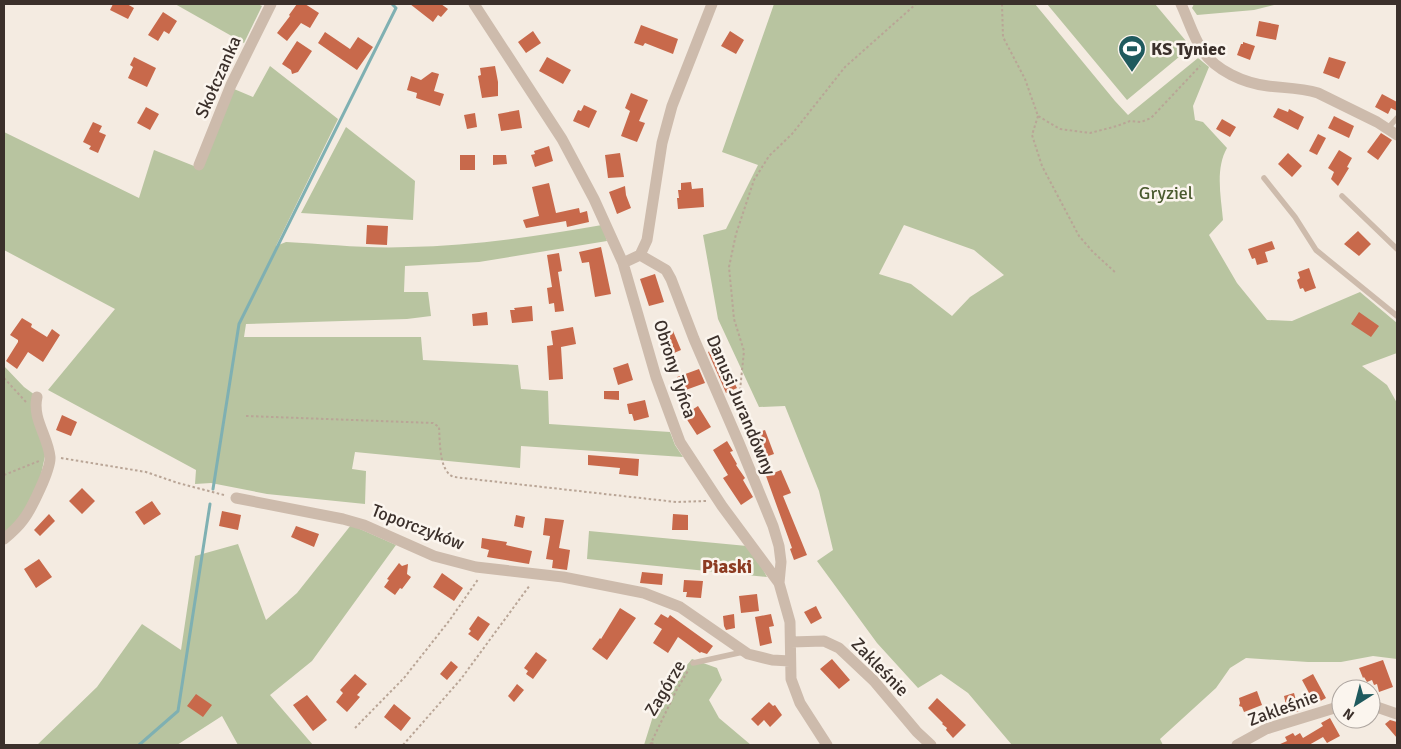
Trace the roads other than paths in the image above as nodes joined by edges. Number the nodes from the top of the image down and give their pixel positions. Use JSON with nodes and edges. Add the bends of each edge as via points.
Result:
{"nodes":[{"id":1,"x":271,"y":4,"type":"edge"},
{"id":2,"x":474,"y":4,"type":"edge"},
{"id":3,"x":712,"y":4,"type":"edge"},
{"id":4,"x":1181,"y":4,"type":"edge"},
{"id":5,"x":1397,"y":118,"type":"edge"},
{"id":6,"x":1392,"y":131,"type":"edge"},
{"id":7,"x":199,"y":165,"type":"dead end"},
{"id":8,"x":1264,"y":178,"type":"dead end"},
{"id":9,"x":1342,"y":196,"type":"dead end"},
{"id":10,"x":1397,"y":249,"type":"edge"},
{"id":11,"x":640,"y":255,"type":"junction"},
{"id":12,"x":623,"y":263,"type":"junction"},
{"id":13,"x":1397,"y":316,"type":"edge"},
{"id":14,"x":37,"y":397,"type":"dead end"},
{"id":15,"x":236,"y":498,"type":"road end"},
{"id":16,"x":4,"y":539,"type":"edge"},
{"id":17,"x":779,"y":583,"type":"junction"},
{"id":18,"x":791,"y":642,"type":"junction"},
{"id":19,"x":744,"y":652,"type":"junction"},
{"id":20,"x":790,"y":661,"type":"junction"},
{"id":21,"x":693,"y":663,"type":"road end"},
{"id":22,"x":1381,"y":708,"type":"edge"},
{"id":23,"x":1331,"y":709,"type":"edge"},
{"id":24,"x":1397,"y":714,"type":"edge"},
{"id":25,"x":826,"y":745,"type":"edge"},
{"id":26,"x":931,"y":745,"type":"edge"},
{"id":27,"x":1237,"y":745,"type":"edge"}],
"edges":[{"from":1,"to":7,"type":"street","name":"Skołczanka","via":[[231,85]]},
{"from":2,"to":12,"type":"street","name":"Obrony Tyńca","via":[[562,139]]},
{"from":3,"to":11,"type":"street","via":[[670,115],[662,143],[647,240]]},
{"from":4,"to":6,"type":"street","via":[[1200,46],[1224,70],[1260,84],[1318,93]]},
{"from":5,"to":6,"type":"lane"},
{"from":8,"to":13,"type":"lane","via":[[1316,250]]},
{"from":9,"to":10,"type":"lane"},
{"from":11,"to":12,"type":"street"},
{"from":11,"to":17,"type":"street","name":"Danusi Jurandówny","via":[[666,270],[671,279],[773,526],[781,562]]},
{"from":12,"to":17,"type":"street","name":"Obrony Tyńca","via":[[656,377],[680,442]]},
{"from":14,"to":16,"type":"street","via":[[37,415],[50,458],[46,476],[23,520]]},
{"from":15,"to":19,"type":"street","name":"Toporczyków","via":[[343,519],[434,556],[484,568],[644,593],[680,607]]},
{"from":17,"to":18,"type":"street","name":"Obrony Tyńca","via":[[790,622]]},
{"from":18,"to":20,"type":"street","name":"Obrony Tyńca"},
{"from":18,"to":26,"type":"street","name":"Zakleśnie","via":[[824,641],[840,648]]},
{"from":19,"to":20,"type":"street","name":"Toporczyków"},
{"from":19,"to":21,"type":"lane","name":"Zagórze"},
{"from":20,"to":25,"type":"street","name":"Obrony Tyńca","via":[[791,678],[800,703]]},
{"from":22,"to":24,"type":"street"},
{"from":23,"to":27,"type":"street","name":"Zakleśnie","via":[[1266,728]]}]}
